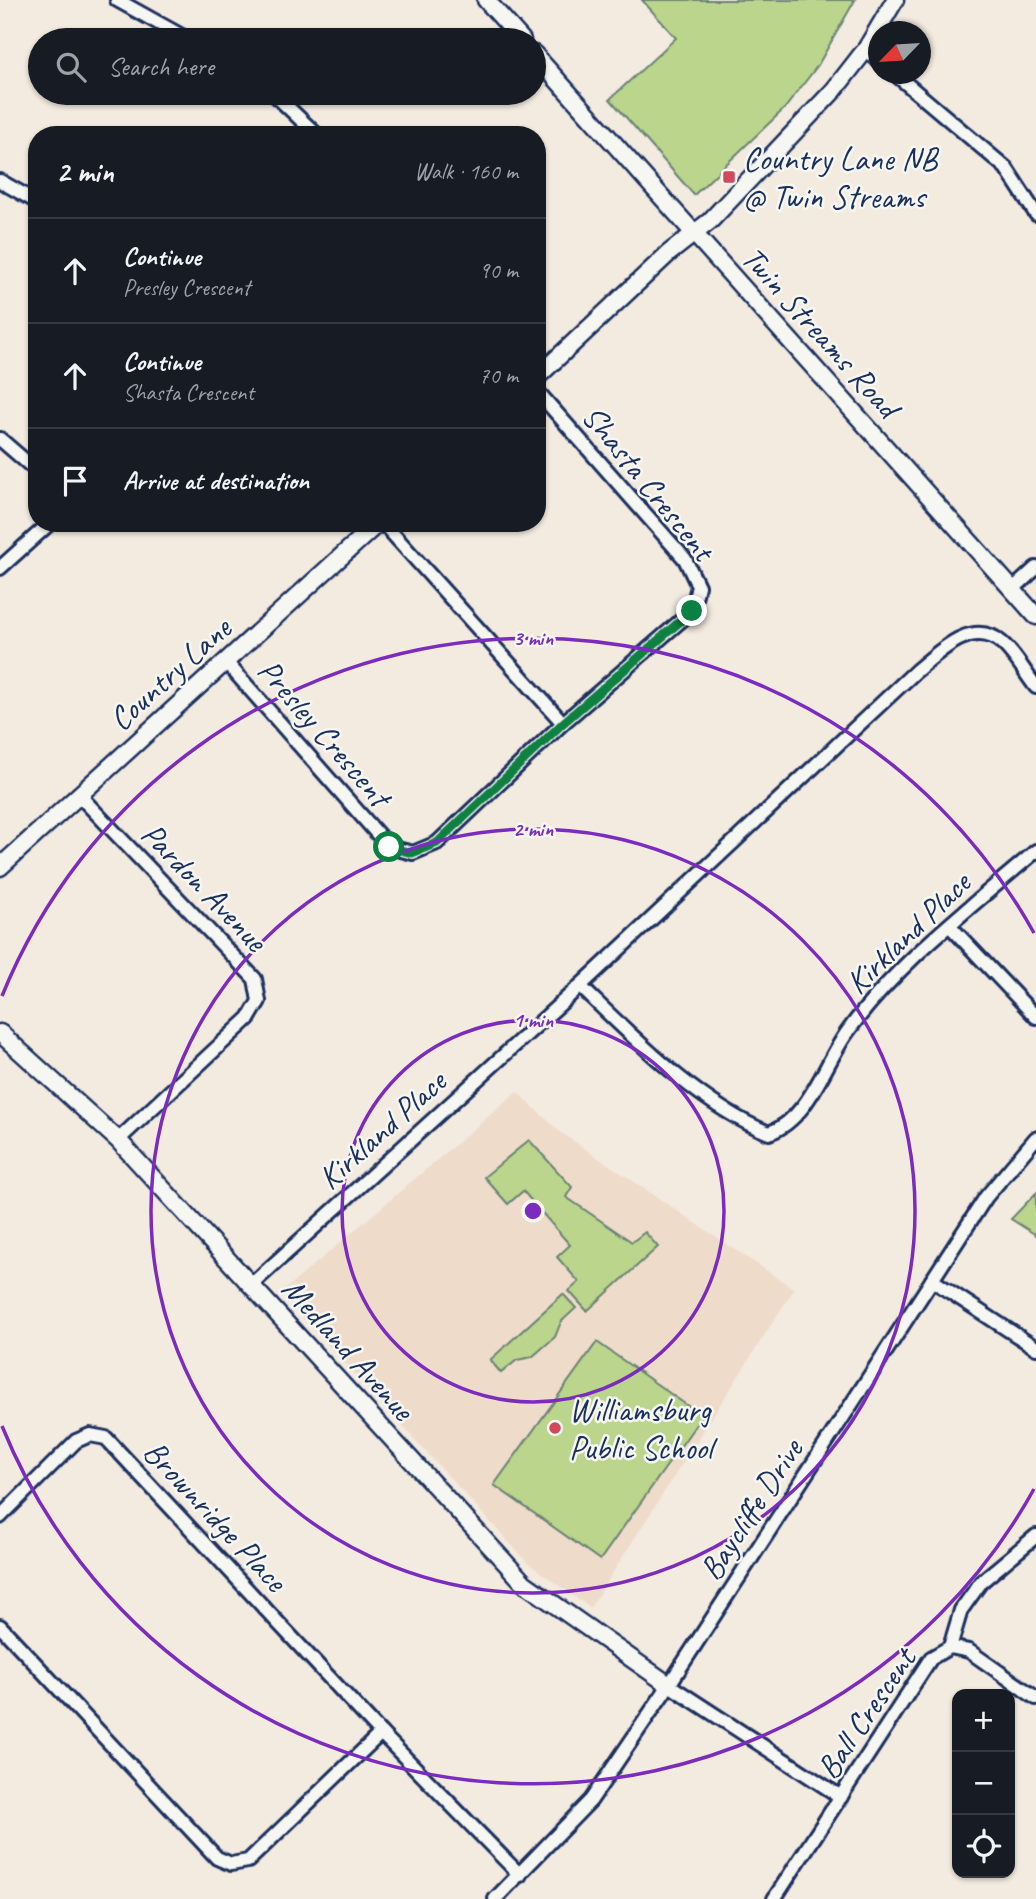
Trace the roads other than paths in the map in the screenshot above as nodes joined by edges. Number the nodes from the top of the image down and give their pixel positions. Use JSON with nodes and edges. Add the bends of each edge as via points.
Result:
{"nodes":[{"id":1,"x":117,"y":0,"type":"edge"},
{"id":2,"x":486,"y":0,"type":"edge"},
{"id":3,"x":895,"y":0,"type":"edge"},
{"id":4,"x":886,"y":21,"type":"edge"},
{"id":5,"x":167,"y":28,"type":"edge"},
{"id":6,"x":511,"y":28,"type":"edge"},
{"id":7,"x":868,"y":59,"type":"edge"},
{"id":8,"x":546,"y":67,"type":"edge"},
{"id":9,"x":907,"y":84,"type":"edge"},
{"id":10,"x":285,"y":105,"type":"edge"},
{"id":11,"x":307,"y":126,"type":"edge"},
{"id":12,"x":0,"y":180,"type":"edge"},
{"id":13,"x":28,"y":197,"type":"edge"},
{"id":14,"x":1036,"y":214,"type":"edge"},
{"id":15,"x":694,"y":233,"type":"junction"},
{"id":16,"x":546,"y":369,"type":"edge"},
{"id":17,"x":546,"y":401,"type":"edge"},
{"id":18,"x":0,"y":439,"type":"edge"},
{"id":19,"x":28,"y":463,"type":"edge"},
{"id":20,"x":40,"y":532,"type":"edge"},
{"id":21,"x":370,"y":532,"type":"edge"},
{"id":22,"x":388,"y":532,"type":"edge"},
{"id":23,"x":0,"y":568,"type":"edge"},
{"id":24,"x":1036,"y":568,"type":"edge"},
{"id":25,"x":1012,"y":590,"type":"junction"},
{"id":26,"x":1036,"y":616,"type":"edge"},
{"id":27,"x":226,"y":662,"type":"junction"},
{"id":28,"x":1036,"y":687,"type":"edge"},
{"id":29,"x":563,"y":723,"type":"junction"},
{"id":30,"x":78,"y":794,"type":"junction"},
{"id":31,"x":1036,"y":851,"type":"edge"},
{"id":32,"x":0,"y":867,"type":"edge"},
{"id":33,"x":950,"y":926,"type":"junction"},
{"id":34,"x":580,"y":986,"type":"junction"},
{"id":35,"x":1036,"y":1017,"type":"edge"},
{"id":36,"x":0,"y":1033,"type":"edge"},
{"id":37,"x":1036,"y":1138,"type":"edge"},
{"id":38,"x":118,"y":1140,"type":"junction"},
{"id":39,"x":932,"y":1280,"type":"junction"},
{"id":40,"x":251,"y":1285,"type":"junction"},
{"id":41,"x":1036,"y":1348,"type":"edge"},
{"id":42,"x":0,"y":1517,"type":"edge"},
{"id":43,"x":1036,"y":1536,"type":"edge"},
{"id":44,"x":0,"y":1626,"type":"edge"},
{"id":45,"x":950,"y":1647,"type":"junction"},
{"id":46,"x":669,"y":1685,"type":"junction"},
{"id":47,"x":1036,"y":1698,"type":"edge"},
{"id":48,"x":381,"y":1733,"type":"junction"},
{"id":49,"x":841,"y":1797,"type":"junction"},
{"id":50,"x":520,"y":1875,"type":"junction"},
{"id":51,"x":495,"y":1899,"type":"edge"},
{"id":52,"x":774,"y":1899,"type":"edge"}],
"edges":[{"from":1,"to":5,"type":"street"},
{"from":2,"to":6,"type":"street"},
{"from":3,"to":4,"type":"street"},
{"from":7,"to":15,"type":"street"},
{"from":8,"to":15,"type":"street","name":"Twin Streams Road"},
{"from":9,"to":14,"type":"street","via":[[1006,168]]},
{"from":10,"to":11,"type":"street"},
{"from":12,"to":13,"type":"street"},
{"from":15,"to":16,"type":"street"},
{"from":15,"to":25,"type":"street","name":"Twin Streams Road"},
{"from":17,"to":29,"type":"street","name":"Shasta Crescent","via":[[685,559],[698,586],[692,611]]},
{"from":18,"to":19,"type":"street"},
{"from":20,"to":23,"type":"street"},
{"from":21,"to":27,"type":"street","name":"Country Lane"},
{"from":22,"to":29,"type":"street"},
{"from":24,"to":25,"type":"street"},
{"from":25,"to":26,"type":"street","name":"Twin Streams Road"},
{"from":27,"to":29,"type":"street","name":"Presley Crescent","via":[[389,847],[412,853],[437,843]]},
{"from":27,"to":30,"type":"street","name":"Country Lane"},
{"from":28,"to":34,"type":"street","name":"Kirkland Place","via":[[1002,643],[990,636],[964,636],[952,642]]},
{"from":30,"to":32,"type":"street","name":"Country Lane"},
{"from":30,"to":38,"type":"street","name":"Pardon Avenue","via":[[255,979],[259,1000],[250,1018]]},
{"from":31,"to":33,"type":"street","name":"Kirkland Place"},
{"from":33,"to":34,"type":"street","name":"Kirkland Place","via":[[874,995],[836,1046],[806,1101],[786,1127],[769,1133],[747,1124],[654,1057]]},
{"from":33,"to":35,"type":"street"},
{"from":34,"to":40,"type":"street","name":"Kirkland Place"},
{"from":36,"to":38,"type":"street","name":"Medland Avenue"},
{"from":37,"to":39,"type":"street","name":"Baycliffe Drive","via":[[986,1197]]},
{"from":38,"to":40,"type":"street","name":"Medland Avenue"},
{"from":39,"to":41,"type":"street"},
{"from":39,"to":46,"type":"street","name":"Baycliffe Drive"},
{"from":40,"to":46,"type":"street","name":"Medland Avenue","via":[[524,1583]]},
{"from":42,"to":48,"type":"street","name":"Brownridge Place","via":[[75,1441],[90,1435],[106,1438]]},
{"from":43,"to":45,"type":"street","via":[[981,1582],[961,1610]]},
{"from":44,"to":48,"type":"street","via":[[217,1858],[232,1864],[247,1861]]},
{"from":45,"to":47,"type":"street","name":"Ball Crescent","via":[[969,1651]]},
{"from":45,"to":49,"type":"street","name":"Ball Crescent","via":[[931,1658]]},
{"from":46,"to":49,"type":"street"},
{"from":46,"to":50,"type":"street","name":"Baycliffe Drive","via":[[591,1800]]},
{"from":48,"to":50,"type":"street","name":"Brownridge Place"},
{"from":49,"to":52,"type":"street","name":"Ball Crescent"},
{"from":50,"to":51,"type":"street","name":"Baycliffe Drive"}]}
